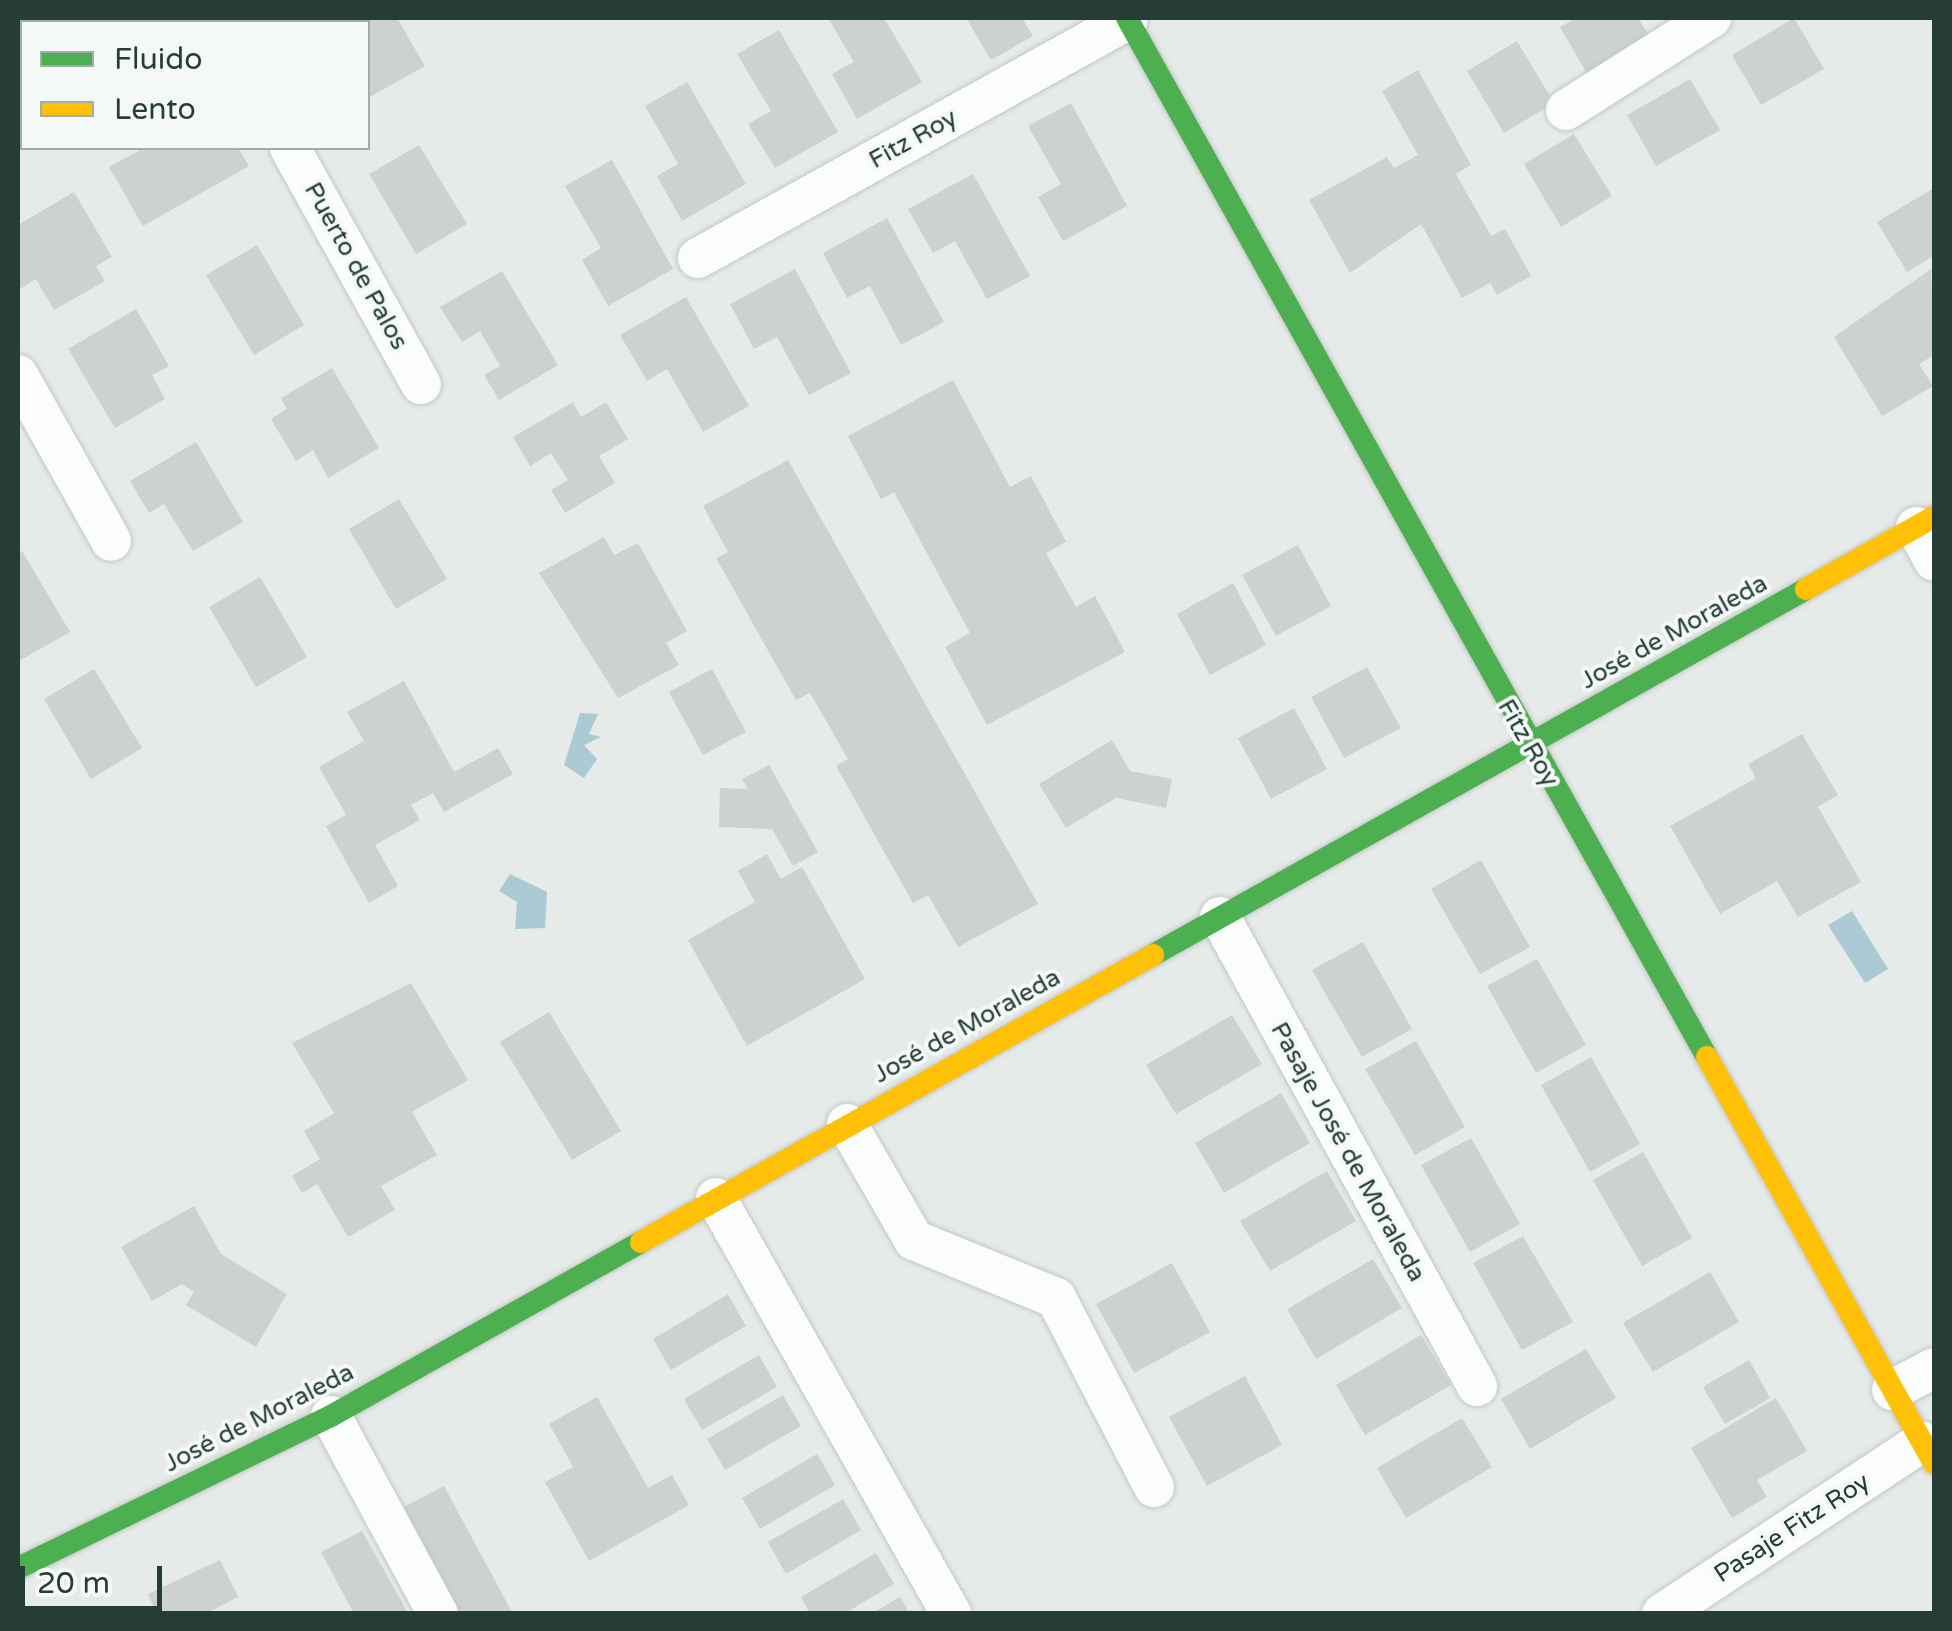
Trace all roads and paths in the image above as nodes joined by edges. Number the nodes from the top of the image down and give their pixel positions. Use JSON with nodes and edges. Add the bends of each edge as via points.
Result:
{"nodes":[{"id":1,"x":1711,"y":18,"type":"edge"},
{"id":2,"x":1128,"y":19,"type":"edge"},
{"id":3,"x":1566,"y":110,"type":"dead end"},
{"id":4,"x":291,"y":150,"type":"edge"},
{"id":5,"x":698,"y":258,"type":"dead end"},
{"id":6,"x":18,"y":375,"type":"edge"},
{"id":7,"x":421,"y":384,"type":"dead end"},
{"id":8,"x":1928,"y":535,"type":"edge"},
{"id":9,"x":111,"y":541,"type":"dead end"},
{"id":10,"x":1528,"y":746,"type":"junction"},
{"id":11,"x":1220,"y":917,"type":"junction"},
{"id":12,"x":846,"y":1124,"type":"junction"},
{"id":13,"x":716,"y":1198,"type":"junction"},
{"id":14,"x":1934,"y":1368,"type":"edge"},
{"id":15,"x":1477,"y":1386,"type":"dead end"},
{"id":16,"x":1892,"y":1390,"type":"junction"},
{"id":17,"x":330,"y":1416,"type":"junction"},
{"id":18,"x":1928,"y":1452,"type":"edge"},
{"id":19,"x":1154,"y":1487,"type":"dead end"},
{"id":20,"x":18,"y":1568,"type":"edge"},
{"id":21,"x":438,"y":1614,"type":"edge"},
{"id":22,"x":951,"y":1614,"type":"edge"},
{"id":23,"x":1662,"y":1614,"type":"edge"}],
"edges":[{"from":1,"to":3,"type":"street"},
{"from":2,"to":5,"type":"street","name":"Fitz Roy"},
{"from":2,"to":10,"type":"street","name":"Fitz Roy"},
{"from":4,"to":7,"type":"street","name":"Puerto de Palos"},
{"from":6,"to":9,"type":"street"},
{"from":8,"to":10,"type":"street","name":"José de Moraleda"},
{"from":10,"to":11,"type":"street","name":"José de Moraleda"},
{"from":10,"to":16,"type":"street","name":"Fitz Roy"},
{"from":11,"to":12,"type":"street","name":"José de Moraleda"},
{"from":11,"to":15,"type":"street","name":"Pasaje José de Moraleda"},
{"from":12,"to":13,"type":"street","name":"José de Moraleda"},
{"from":12,"to":19,"type":"street","via":[[914,1240],[1056,1298]]},
{"from":13,"to":17,"type":"street","name":"José de Moraleda"},
{"from":13,"to":22,"type":"street"},
{"from":14,"to":16,"type":"street"},
{"from":16,"to":18,"type":"street","name":"Fitz Roy"},
{"from":17,"to":20,"type":"street","name":"José de Moraleda"},
{"from":17,"to":21,"type":"street"},
{"from":18,"to":23,"type":"street","name":"Pasaje Fitz Roy"}]}
